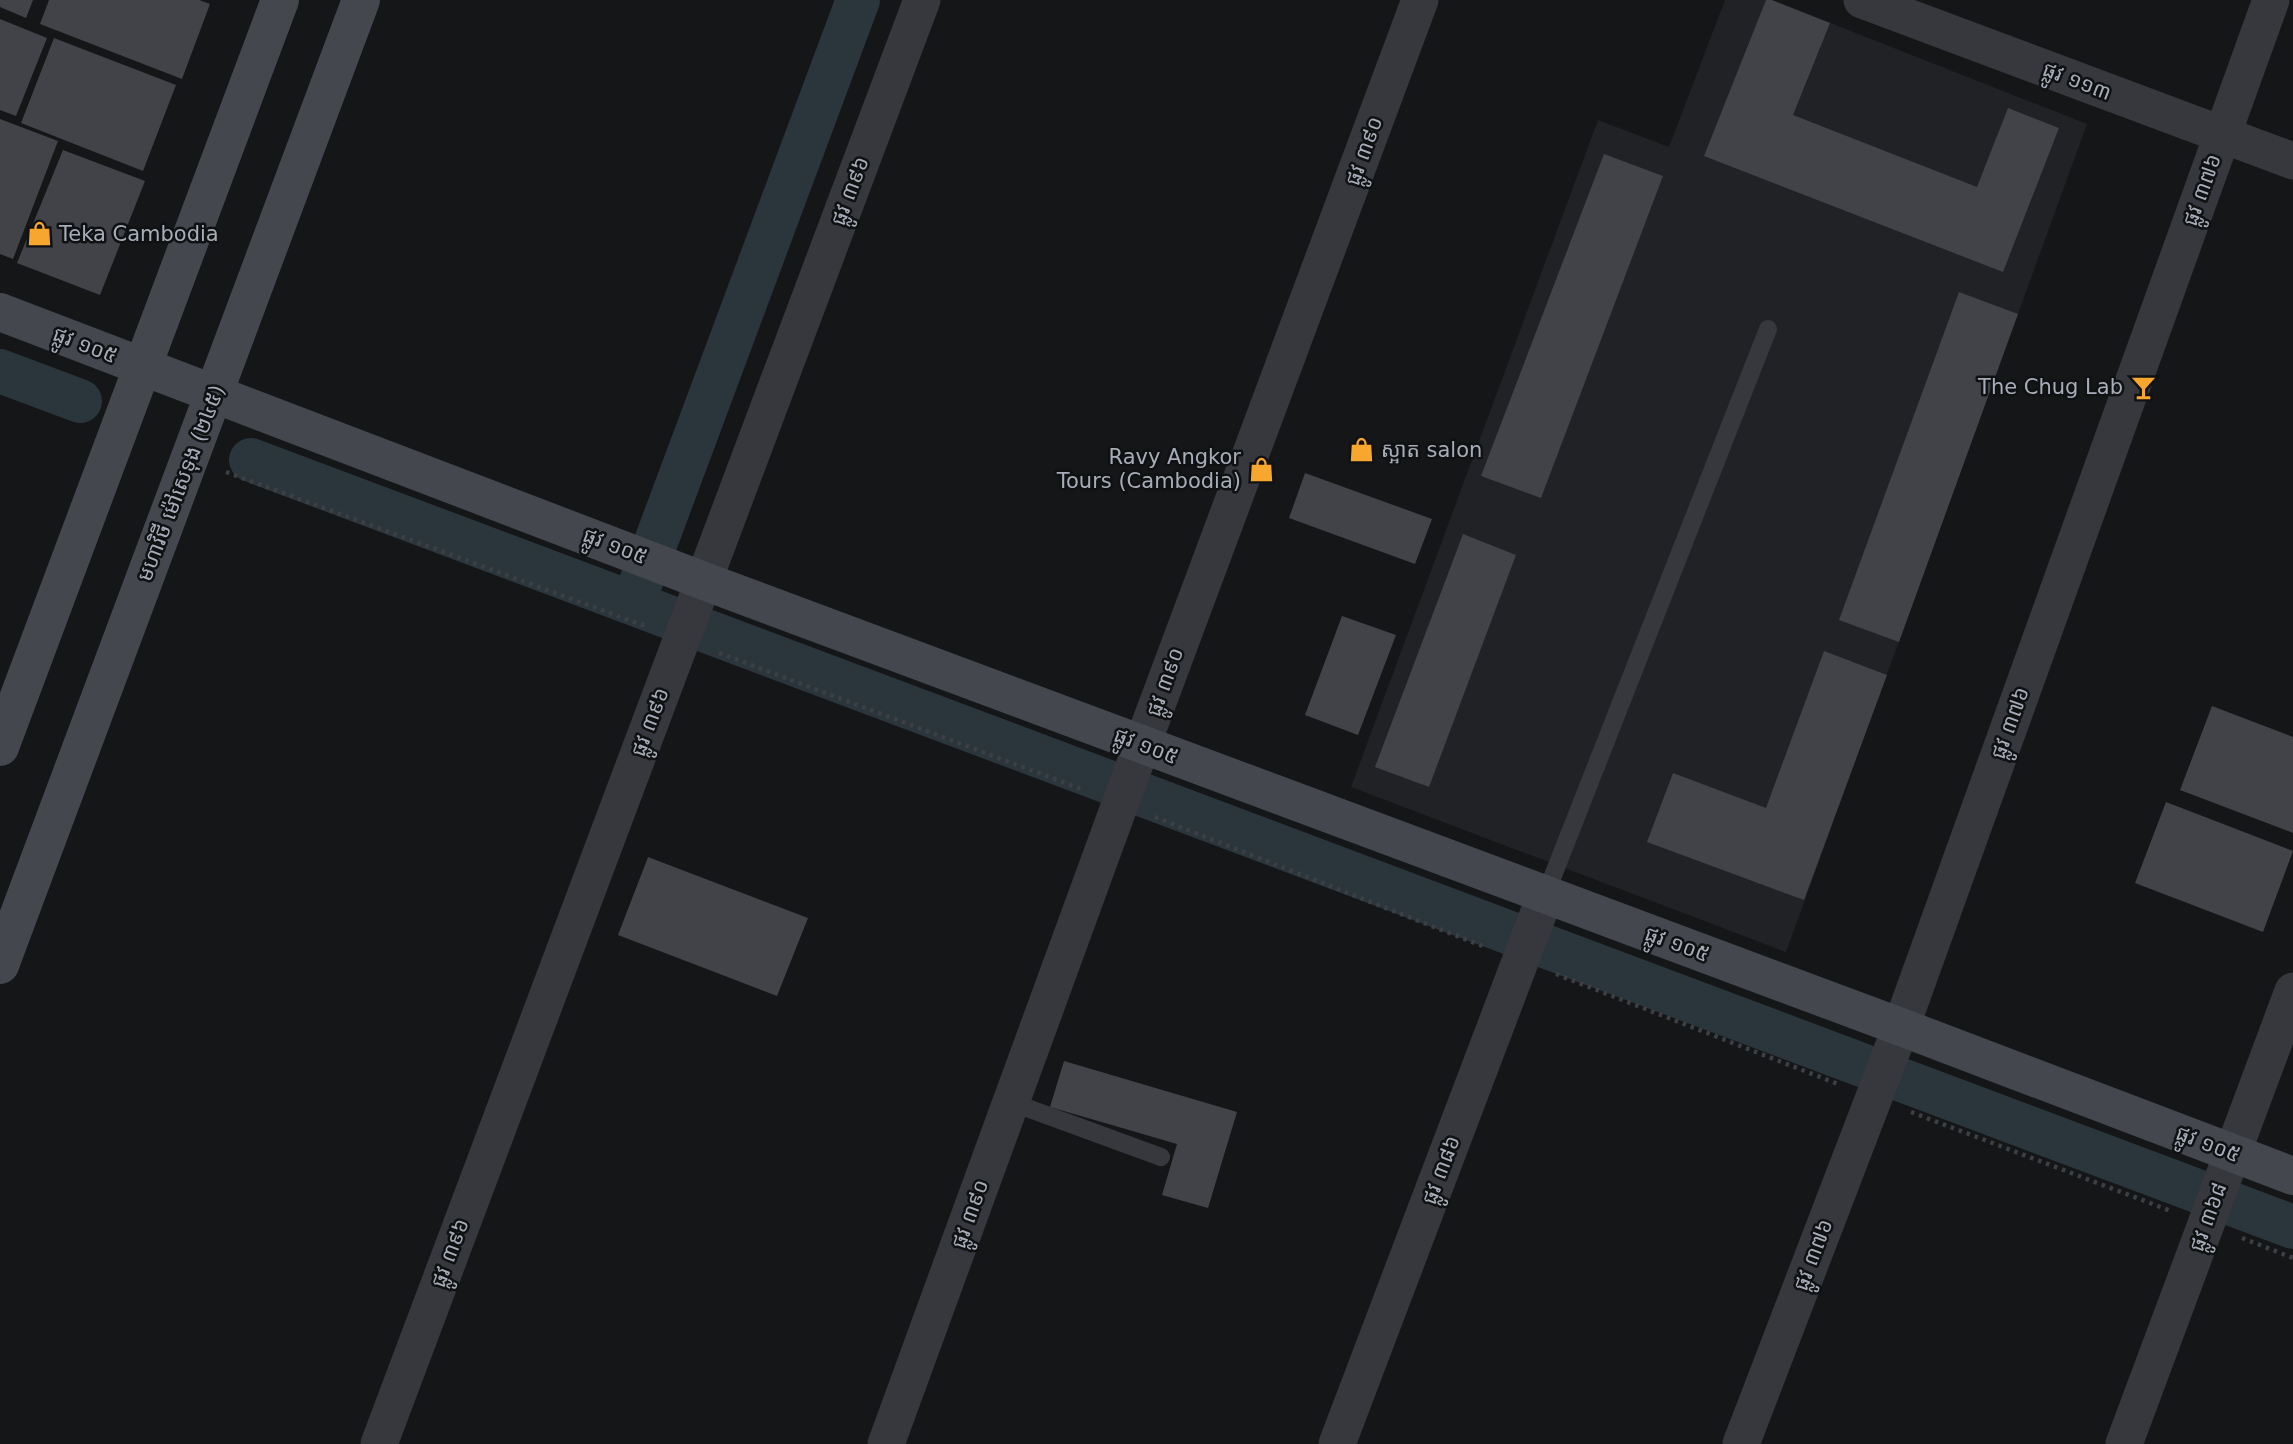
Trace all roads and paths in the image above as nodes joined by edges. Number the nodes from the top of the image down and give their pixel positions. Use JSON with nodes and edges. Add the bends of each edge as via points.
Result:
{"nodes":[{"id":1,"x":280,"y":0,"type":"edge"},
{"id":2,"x":361,"y":0,"type":"edge"},
{"id":3,"x":922,"y":0,"type":"edge"},
{"id":4,"x":1420,"y":0,"type":"edge"},
{"id":5,"x":1862,"y":0,"type":"edge"},
{"id":6,"x":2271,"y":0,"type":"edge"},
{"id":7,"x":2222,"y":135,"type":"junction"},
{"id":8,"x":2293,"y":161,"type":"edge"},
{"id":9,"x":0,"y":312,"type":"edge"},
{"id":10,"x":1768,"y":329,"type":"dead end"},
{"id":11,"x":143,"y":367,"type":"junction"},
{"id":12,"x":214,"y":394,"type":"junction"},
{"id":13,"x":189,"y":459,"type":"junction"},
{"id":14,"x":692,"y":584,"type":"junction"},
{"id":15,"x":681,"y":639,"type":"junction"},
{"id":16,"x":0,"y":747,"type":"edge"},
{"id":17,"x":1138,"y":755,"type":"junction"},
{"id":18,"x":1120,"y":804,"type":"junction"},
{"id":19,"x":1541,"y":907,"type":"junction"},
{"id":20,"x":1520,"y":960,"type":"junction"},
{"id":21,"x":0,"y":965,"type":"edge"},
{"id":22,"x":2293,"y":991,"type":"edge"},
{"id":23,"x":1896,"y":1039,"type":"junction"},
{"id":24,"x":1873,"y":1098,"type":"junction"},
{"id":25,"x":1011,"y":1102,"type":"junction"},
{"id":26,"x":1161,"y":1157,"type":"dead end"},
{"id":27,"x":2228,"y":1165,"type":"junction"},
{"id":28,"x":2293,"y":1176,"type":"edge"},
{"id":29,"x":2206,"y":1224,"type":"junction"},
{"id":30,"x":2293,"y":1258,"type":"edge"},
{"id":31,"x":379,"y":1444,"type":"edge"},
{"id":32,"x":886,"y":1444,"type":"edge"},
{"id":33,"x":1337,"y":1444,"type":"edge"},
{"id":34,"x":1741,"y":1444,"type":"edge"},
{"id":35,"x":2123,"y":1444,"type":"edge"}],
"edges":[{"from":1,"to":11,"type":"street"},
{"from":2,"to":12,"type":"street","name":"មហាវិថី ម៉ៅសេទុង (២៤៥)"},
{"from":3,"to":14,"type":"street","name":"ផ្លូវ ៣៩៦"},
{"from":4,"to":17,"type":"street","name":"ផ្លូវ ៣៩០"},
{"from":5,"to":7,"type":"street","name":"ផ្លូវ ១១៣"},
{"from":6,"to":7,"type":"street","name":"ផ្លូវ ៣៧៦"},
{"from":7,"to":8,"type":"street","name":"ផ្លូវ ១១៣"},
{"from":7,"to":23,"type":"street","name":"ផ្លូវ ៣៧៦"},
{"from":9,"to":11,"type":"street","name":"ផ្លូវ ១០៥"},
{"from":10,"to":19,"type":"lane"},
{"from":11,"to":12,"type":"street","name":"ផ្លូវ ១០៥"},
{"from":11,"to":16,"type":"street"},
{"from":12,"to":13,"type":"street","name":"មហាវិថី ម៉ៅសេទុង (២៤៥)"},
{"from":12,"to":14,"type":"street","name":"ផ្លូវ ១០៥","via":[[627,551]]},
{"from":13,"to":15,"type":"path"},
{"from":13,"to":21,"type":"street","name":"មហាវិថី ម៉ៅសេទុង (២៤៥)"},
{"from":14,"to":15,"type":"street","name":"ផ្លូវ ៣៩៦"},
{"from":14,"to":17,"type":"street","name":"ផ្លូវ ១០៥"},
{"from":15,"to":18,"type":"path"},
{"from":15,"to":31,"type":"street","name":"ផ្លូវ ៣៩៦"},
{"from":17,"to":18,"type":"street","name":"ផ្លូវ ៣៩០"},
{"from":17,"to":19,"type":"street","name":"ផ្លូវ ១០៥"},
{"from":18,"to":20,"type":"path"},
{"from":18,"to":25,"type":"street","name":"ផ្លូវ ៣៩០"},
{"from":19,"to":20,"type":"street","name":"ផ្លូវ ៣៨៦"},
{"from":19,"to":23,"type":"street","name":"ផ្លូវ ១០៥"},
{"from":20,"to":24,"type":"path"},
{"from":20,"to":33,"type":"street","name":"ផ្លូវ ៣៨៦"},
{"from":22,"to":27,"type":"street","name":"ផ្លូវ ៣៦៨"},
{"from":23,"to":24,"type":"street","name":"ផ្លូវ ៣៧៦"},
{"from":23,"to":27,"type":"street","name":"ផ្លូវ ១០៥"},
{"from":24,"to":29,"type":"path"},
{"from":24,"to":34,"type":"street","name":"ផ្លូវ ៣៧៦"},
{"from":25,"to":26,"type":"lane"},
{"from":25,"to":32,"type":"street","name":"ផ្លូវ ៣៩០"},
{"from":27,"to":28,"type":"street","name":"ផ្លូវ ១០៥"},
{"from":27,"to":29,"type":"street","name":"ផ្លូវ ៣៦៨"},
{"from":29,"to":30,"type":"path"},
{"from":29,"to":35,"type":"street","name":"ផ្លូវ ៣៦៨"}]}
